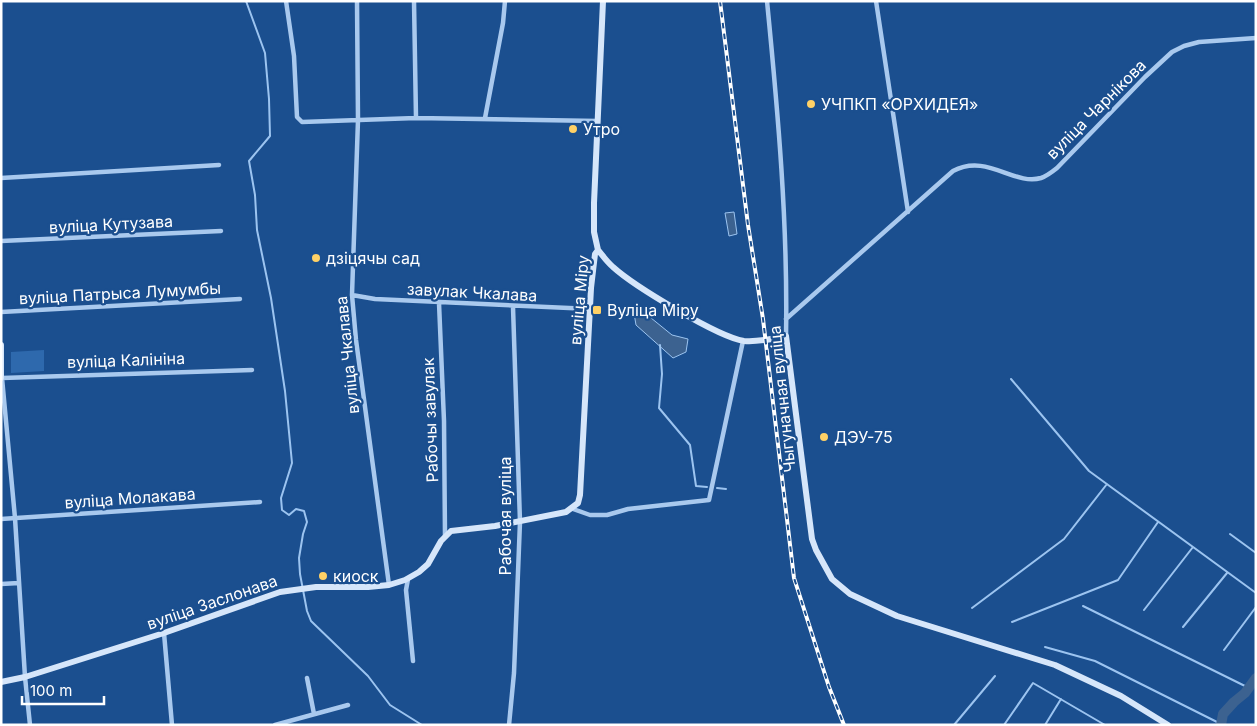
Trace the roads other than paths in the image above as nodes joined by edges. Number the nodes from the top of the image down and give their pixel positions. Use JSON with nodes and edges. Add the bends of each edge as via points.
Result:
{"nodes":[{"id":1,"x":286,"y":1,"type":"edge"},
{"id":2,"x":357,"y":1,"type":"edge"},
{"id":3,"x":414,"y":1,"type":"edge"},
{"id":4,"x":505,"y":1,"type":"edge"},
{"id":5,"x":603,"y":1,"type":"edge"},
{"id":6,"x":767,"y":1,"type":"edge"},
{"id":7,"x":876,"y":1,"type":"edge"},
{"id":8,"x":1256,"y":38,"type":"edge"},
{"id":9,"x":416,"y":118,"type":"junction"},
{"id":10,"x":485,"y":118,"type":"junction"},
{"id":11,"x":358,"y":120,"type":"junction"},
{"id":12,"x":598,"y":121,"type":"junction"},
{"id":13,"x":219,"y":165,"type":"dead end"},
{"id":14,"x":1,"y":178,"type":"edge"},
{"id":15,"x":908,"y":212,"type":"junction"},
{"id":16,"x":221,"y":231,"type":"dead end"},
{"id":17,"x":1,"y":241,"type":"edge"},
{"id":18,"x":598,"y":250,"type":"junction"},
{"id":19,"x":352,"y":295,"type":"junction"},
{"id":20,"x":240,"y":299,"type":"dead end"},
{"id":21,"x":439,"y":303,"type":"junction"},
{"id":22,"x":513,"y":306,"type":"junction"},
{"id":23,"x":591,"y":309,"type":"junction"},
{"id":24,"x":1,"y":312,"type":"edge"},
{"id":25,"x":786,"y":319,"type":"junction"},
{"id":26,"x":786,"y":336,"type":"junction"},
{"id":27,"x":743,"y":341,"type":"junction"},
{"id":28,"x":1,"y":346,"type":"edge"},
{"id":29,"x":252,"y":370,"type":"dead end"},
{"id":30,"x":2,"y":378,"type":"edge"},
{"id":31,"x":9,"y":450,"type":"junction"},
{"id":32,"x":1,"y":451,"type":"edge"},
{"id":33,"x":260,"y":502,"type":"dead end"},
{"id":34,"x":573,"y":509,"type":"junction"},
{"id":35,"x":16,"y":518,"type":"junction"},
{"id":36,"x":1,"y":519,"type":"edge"},
{"id":37,"x":520,"y":522,"type":"junction"},
{"id":38,"x":445,"y":536,"type":"junction"},
{"id":39,"x":408,"y":579,"type":"junction"},
{"id":40,"x":19,"y":583,"type":"junction"},
{"id":41,"x":1,"y":584,"type":"edge"},
{"id":42,"x":389,"y":585,"type":"junction"},
{"id":43,"x":164,"y":633,"type":"junction"},
{"id":44,"x":413,"y":661,"type":"dead end"},
{"id":45,"x":25,"y":677,"type":"junction"},
{"id":46,"x":307,"y":678,"type":"dead end"},
{"id":47,"x":1,"y":682,"type":"edge"},
{"id":48,"x":348,"y":705,"type":"dead end"},
{"id":49,"x":314,"y":714,"type":"junction"},
{"id":50,"x":30,"y":725,"type":"edge"},
{"id":51,"x":172,"y":725,"type":"edge"},
{"id":52,"x":275,"y":725,"type":"edge"},
{"id":53,"x":509,"y":725,"type":"edge"},
{"id":54,"x":1168,"y":725,"type":"edge"}],
"edges":[{"from":1,"to":11,"type":"street","via":[[294,56],[297,117],[302,122]]},
{"from":2,"to":11,"type":"street","name":"вуліца Чкалава"},
{"from":3,"to":9,"type":"street"},
{"from":4,"to":10,"type":"street"},
{"from":5,"to":12,"type":"street","name":"вуліца Міру"},
{"from":6,"to":25,"type":"street","name":"Чыгуначная вуліца","via":[[782,171]]},
{"from":7,"to":15,"type":"street"},
{"from":8,"to":15,"type":"street","name":"вуліца Чарнікова","via":[[1199,42],[1172,52],[1048,174],[1028,179],[982,166],[961,167]]},
{"from":9,"to":10,"type":"street"},
{"from":9,"to":11,"type":"street"},
{"from":10,"to":12,"type":"street"},
{"from":11,"to":19,"type":"street","name":"вуліца Чкалава"},
{"from":12,"to":18,"type":"street","name":"вуліца Міру","via":[[594,232]]},
{"from":13,"to":14,"type":"street"},
{"from":15,"to":25,"type":"street","name":"вуліца Чарнікова"},
{"from":16,"to":17,"type":"street","name":"вуліца Кутузава"},
{"from":18,"to":23,"type":"street","name":"вуліца Міру","via":[[595,254]]},
{"from":18,"to":27,"type":"street","via":[[613,267],[660,299],[722,334]]},
{"from":19,"to":21,"type":"street","name":"завулак Чкалава"},
{"from":19,"to":42,"type":"street","name":"вуліца Чкалава"},
{"from":20,"to":24,"type":"street","name":"вуліца Патрыса Лумумбы"},
{"from":21,"to":22,"type":"street","name":"завулак Чкалава"},
{"from":21,"to":38,"type":"street","name":"Рабочы завулак"},
{"from":22,"to":23,"type":"street","name":"завулак Чкалава"},
{"from":22,"to":37,"type":"street","name":"Рабочая вуліца"},
{"from":23,"to":34,"type":"street","name":"вуліца Міру","via":[[580,495]]},
{"from":25,"to":26,"type":"street","name":"Чыгуначная вуліца"},
{"from":26,"to":27,"type":"street"},
{"from":26,"to":54,"type":"street","name":"Чыгуначная вуліца","via":[[812,539],[832,579],[850,594],[898,616],[1055,665],[1121,696]]},
{"from":27,"to":34,"type":"street","via":[[709,500],[607,514],[590,515]]},
{"from":28,"to":30,"type":"street"},
{"from":29,"to":30,"type":"street","name":"вуліца Калініна"},
{"from":30,"to":31,"type":"street"},
{"from":31,"to":32,"type":"street"},
{"from":31,"to":35,"type":"street"},
{"from":33,"to":35,"type":"street","name":"вуліца Молакава"},
{"from":34,"to":37,"type":"street"},
{"from":35,"to":36,"type":"street","name":"вуліца Молакава"},
{"from":35,"to":40,"type":"street"},
{"from":37,"to":38,"type":"street","via":[[460,529]]},
{"from":37,"to":53,"type":"street","name":"Рабочая вуліца"},
{"from":38,"to":39,"type":"street","name":"вуліца Заслонава","via":[[428,564]]},
{"from":39,"to":42,"type":"street","name":"вуліца Заслонава"},
{"from":39,"to":44,"type":"street","via":[[406,590]]},
{"from":40,"to":41,"type":"street"},
{"from":40,"to":45,"type":"street"},
{"from":42,"to":43,"type":"street","name":"вуліца Заслонава","via":[[316,587],[280,592]]},
{"from":43,"to":45,"type":"street","name":"вуліца Заслонава"},
{"from":43,"to":51,"type":"street"},
{"from":45,"to":47,"type":"street","name":"вуліца Заслонава"},
{"from":45,"to":50,"type":"street"},
{"from":46,"to":49,"type":"street"},
{"from":48,"to":49,"type":"street"},
{"from":49,"to":52,"type":"street"}]}
